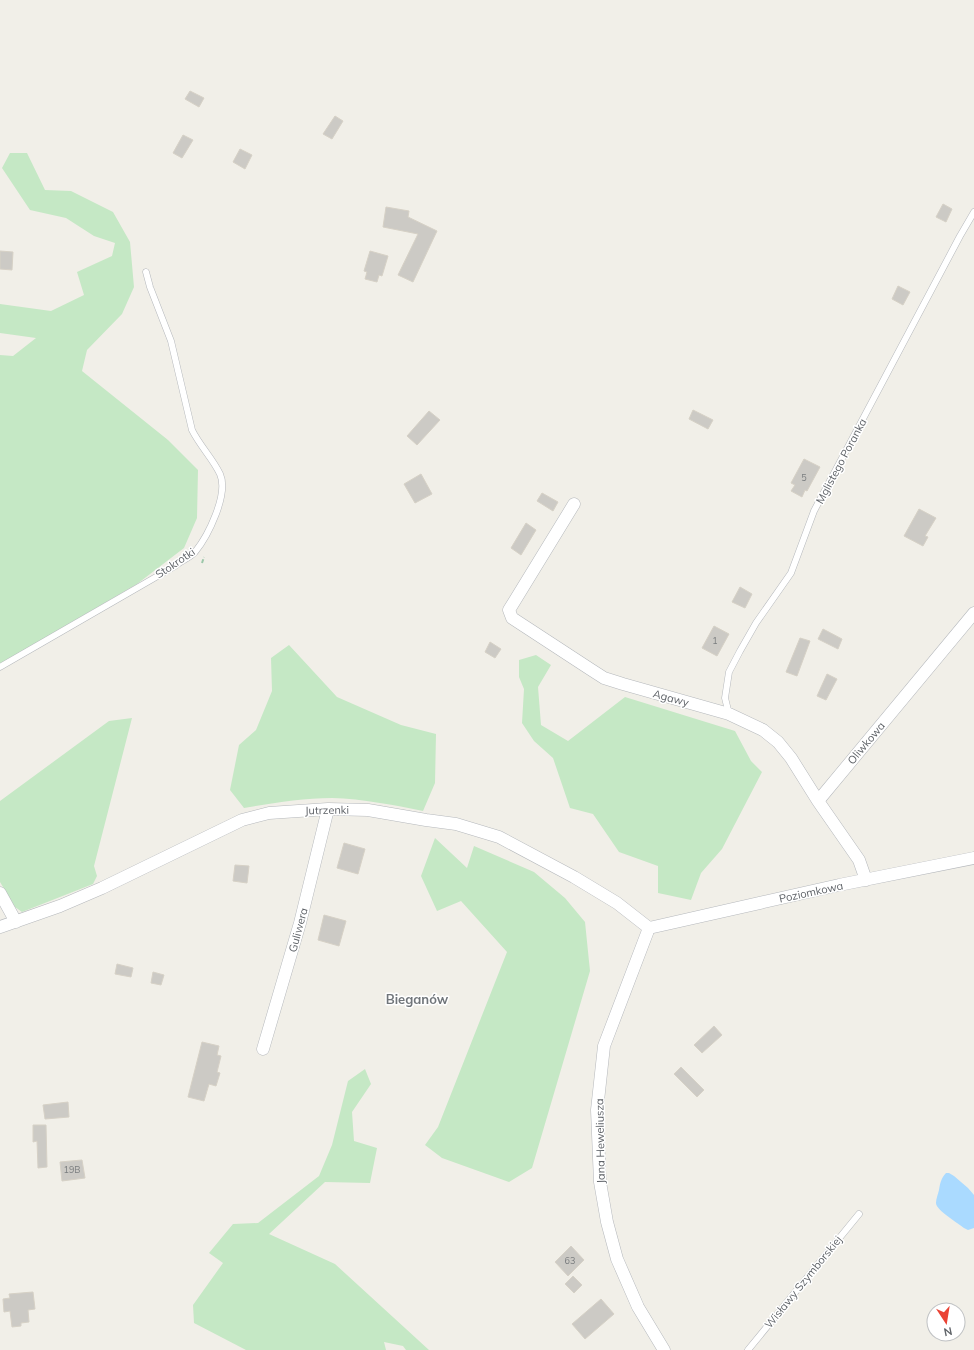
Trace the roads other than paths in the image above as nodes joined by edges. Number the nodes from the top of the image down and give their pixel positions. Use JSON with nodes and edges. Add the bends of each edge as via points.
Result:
{"nodes":[{"id":1,"x":974,"y":212,"type":"edge"},
{"id":2,"x":146,"y":272,"type":"dead end"},
{"id":3,"x":574,"y":504,"type":"dead end"},
{"id":4,"x":974,"y":613,"type":"edge"},
{"id":5,"x":0,"y":668,"type":"edge"},
{"id":6,"x":729,"y":714,"type":"junction"},
{"id":7,"x":818,"y":801,"type":"junction"},
{"id":8,"x":328,"y":809,"type":"junction"},
{"id":9,"x":974,"y":858,"type":"edge"},
{"id":10,"x":866,"y":880,"type":"junction"},
{"id":11,"x":0,"y":893,"type":"edge"},
{"id":12,"x":16,"y":922,"type":"junction"},
{"id":13,"x":0,"y":927,"type":"edge"},
{"id":14,"x":649,"y":928,"type":"junction"},
{"id":15,"x":263,"y":1049,"type":"dead end"},
{"id":16,"x":859,"y":1214,"type":"dead end"},
{"id":17,"x":664,"y":1350,"type":"edge"},
{"id":18,"x":748,"y":1350,"type":"edge"}],
"edges":[{"from":1,"to":6,"type":"lane","name":"Mglistego Poranka","via":[[814,511],[791,573],[756,623],[729,672],[725,698]]},
{"from":2,"to":5,"type":"lane","name":"Stokrotki","via":[[171,341],[192,430],[220,475],[221,498],[211,527],[195,553]]},
{"from":3,"to":6,"type":"street","name":"Agawy","via":[[509,610],[512,618],[604,678]]},
{"from":4,"to":7,"type":"street","name":"Oliwkowa"},
{"from":6,"to":7,"type":"street","name":"Agawy","via":[[763,730],[778,742],[792,758]]},
{"from":7,"to":10,"type":"street","via":[[859,860]]},
{"from":8,"to":12,"type":"street","name":"Jutrzenki","via":[[269,813],[242,820],[102,888]]},
{"from":8,"to":14,"type":"street","name":"Jutrzenki","via":[[368,810],[456,824],[499,837],[574,876]]},
{"from":8,"to":15,"type":"street","name":"Guliwera","via":[[300,923]]},
{"from":9,"to":10,"type":"street","name":"Poziomkowa"},
{"from":10,"to":14,"type":"street","name":"Poziomkowa"},
{"from":11,"to":12,"type":"street"},
{"from":12,"to":13,"type":"street","name":"Jutrzenki"},
{"from":14,"to":17,"type":"street","name":"Jana Heweliusza","via":[[604,1046],[597,1110],[599,1175],[607,1222],[617,1259],[638,1307]]},
{"from":16,"to":18,"type":"lane","name":"Wisławy Szymborskiej"}]}
